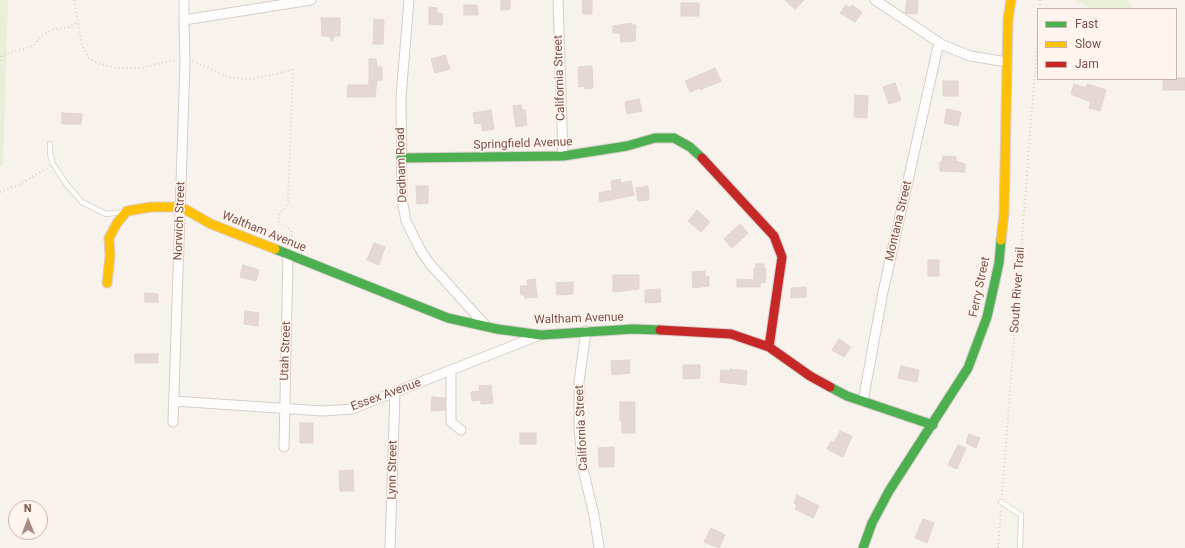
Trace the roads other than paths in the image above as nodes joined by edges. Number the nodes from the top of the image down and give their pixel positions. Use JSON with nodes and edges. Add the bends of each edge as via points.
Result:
{"nodes":[{"id":1,"x":184,"y":0,"type":"edge"},
{"id":2,"x":311,"y":0,"type":"edge"},
{"id":3,"x":409,"y":0,"type":"edge"},
{"id":4,"x":558,"y":0,"type":"edge"},
{"id":5,"x":875,"y":0,"type":"edge"},
{"id":6,"x":1011,"y":0,"type":"edge"},
{"id":7,"x":184,"y":20,"type":"junction"},
{"id":8,"x":939,"y":42,"type":"junction"},
{"id":9,"x":1007,"y":62,"type":"junction"},
{"id":10,"x":50,"y":144,"type":"dead end"},
{"id":11,"x":563,"y":156,"type":"junction"},
{"id":12,"x":401,"y":158,"type":"junction"},
{"id":13,"x":181,"y":207,"type":"junction"},
{"id":14,"x":127,"y":211,"type":"junction"},
{"id":15,"x":288,"y":256,"type":"junction"},
{"id":16,"x":107,"y":283,"type":"dead end"},
{"id":17,"x":468,"y":305,"type":"junction"},
{"id":18,"x":462,"y":321,"type":"junction"},
{"id":19,"x":486,"y":326,"type":"junction"},
{"id":20,"x":586,"y":331,"type":"junction"},
{"id":21,"x":541,"y":335,"type":"junction"},
{"id":22,"x":769,"y":347,"type":"junction"},
{"id":23,"x":451,"y":370,"type":"junction"},
{"id":24,"x":395,"y":392,"type":"junction"},
{"id":25,"x":174,"y":401,"type":"junction"},
{"id":26,"x":863,"y":401,"type":"junction"},
{"id":27,"x":284,"y":407,"type":"junction"},
{"id":28,"x":173,"y":422,"type":"dead end"},
{"id":29,"x":933,"y":425,"type":"junction"},
{"id":30,"x":461,"y":430,"type":"dead end"},
{"id":31,"x":284,"y":447,"type":"dead end"},
{"id":32,"x":1001,"y":502,"type":"road end"},
{"id":33,"x":390,"y":548,"type":"edge"},
{"id":34,"x":599,"y":548,"type":"edge"},
{"id":35,"x":863,"y":548,"type":"edge"},
{"id":36,"x":1020,"y":548,"type":"edge"}],
"edges":[{"from":1,"to":7,"type":"street","name":"Norwich Street"},
{"from":2,"to":7,"type":"street"},
{"from":3,"to":12,"type":"street","name":"Dedham Road","via":[[401,97]]},
{"from":4,"to":11,"type":"street","name":"California Street"},
{"from":5,"to":8,"type":"street"},
{"from":6,"to":9,"type":"street","name":"Ferry Street"},
{"from":7,"to":13,"type":"street","name":"Norwich Street"},
{"from":8,"to":9,"type":"street","via":[[970,56]]},
{"from":8,"to":26,"type":"street","name":"Montana Street","via":[[883,292]]},
{"from":9,"to":29,"type":"street","name":"Ferry Street","via":[[1004,214],[996,281],[975,351],[957,388]]},
{"from":10,"to":14,"type":"lane","via":[[53,164],[82,202],[106,214]]},
{"from":11,"to":12,"type":"street","name":"Springfield Avenue"},
{"from":11,"to":22,"type":"street","name":"Springfield Avenue","via":[[627,146],[655,138],[674,138],[690,147],[708,163],[774,236],[782,257]]},
{"from":12,"to":17,"type":"street","name":"Dedham Road","via":[[402,199],[406,221],[430,264]]},
{"from":13,"to":14,"type":"street","via":[[151,207]]},
{"from":13,"to":15,"type":"street","name":"Waltham Avenue","via":[[211,224]]},
{"from":13,"to":25,"type":"street","name":"Norwich Street"},
{"from":14,"to":16,"type":"street","via":[[109,238]]},
{"from":15,"to":18,"type":"street","name":"Waltham Avenue","via":[[448,318]]},
{"from":15,"to":27,"type":"street","name":"Utah Street"},
{"from":17,"to":18,"type":"street"},
{"from":17,"to":19,"type":"street","name":"Dedham Road"},
{"from":18,"to":19,"type":"street","name":"Waltham Avenue"},
{"from":19,"to":21,"type":"street","name":"Waltham Avenue","via":[[497,330]]},
{"from":20,"to":21,"type":"street","name":"Waltham Avenue"},
{"from":20,"to":22,"type":"street","name":"Waltham Avenue","via":[[633,329],[717,332],[744,337]]},
{"from":20,"to":34,"type":"street","name":"California Street","via":[[579,382],[579,426],[582,466]]},
{"from":21,"to":23,"type":"street","name":"Essex Avenue"},
{"from":22,"to":26,"type":"street","name":"Waltham Avenue","via":[[822,383]]},
{"from":23,"to":24,"type":"street","name":"Essex Avenue"},
{"from":23,"to":30,"type":"street","via":[[451,422]]},
{"from":24,"to":27,"type":"street","name":"Essex Avenue","via":[[352,409],[323,411]]},
{"from":24,"to":33,"type":"street","name":"Lynn Street"},
{"from":25,"to":27,"type":"street","name":"Essex Avenue"},
{"from":25,"to":28,"type":"street","name":"Norwich Street"},
{"from":26,"to":29,"type":"street","name":"Waltham Avenue"},
{"from":27,"to":31,"type":"street","name":"Utah Street"},
{"from":29,"to":35,"type":"street","name":"Ferry Street","via":[[886,497],[872,523]]},
{"from":32,"to":36,"type":"lane","via":[[1021,515]]}]}
